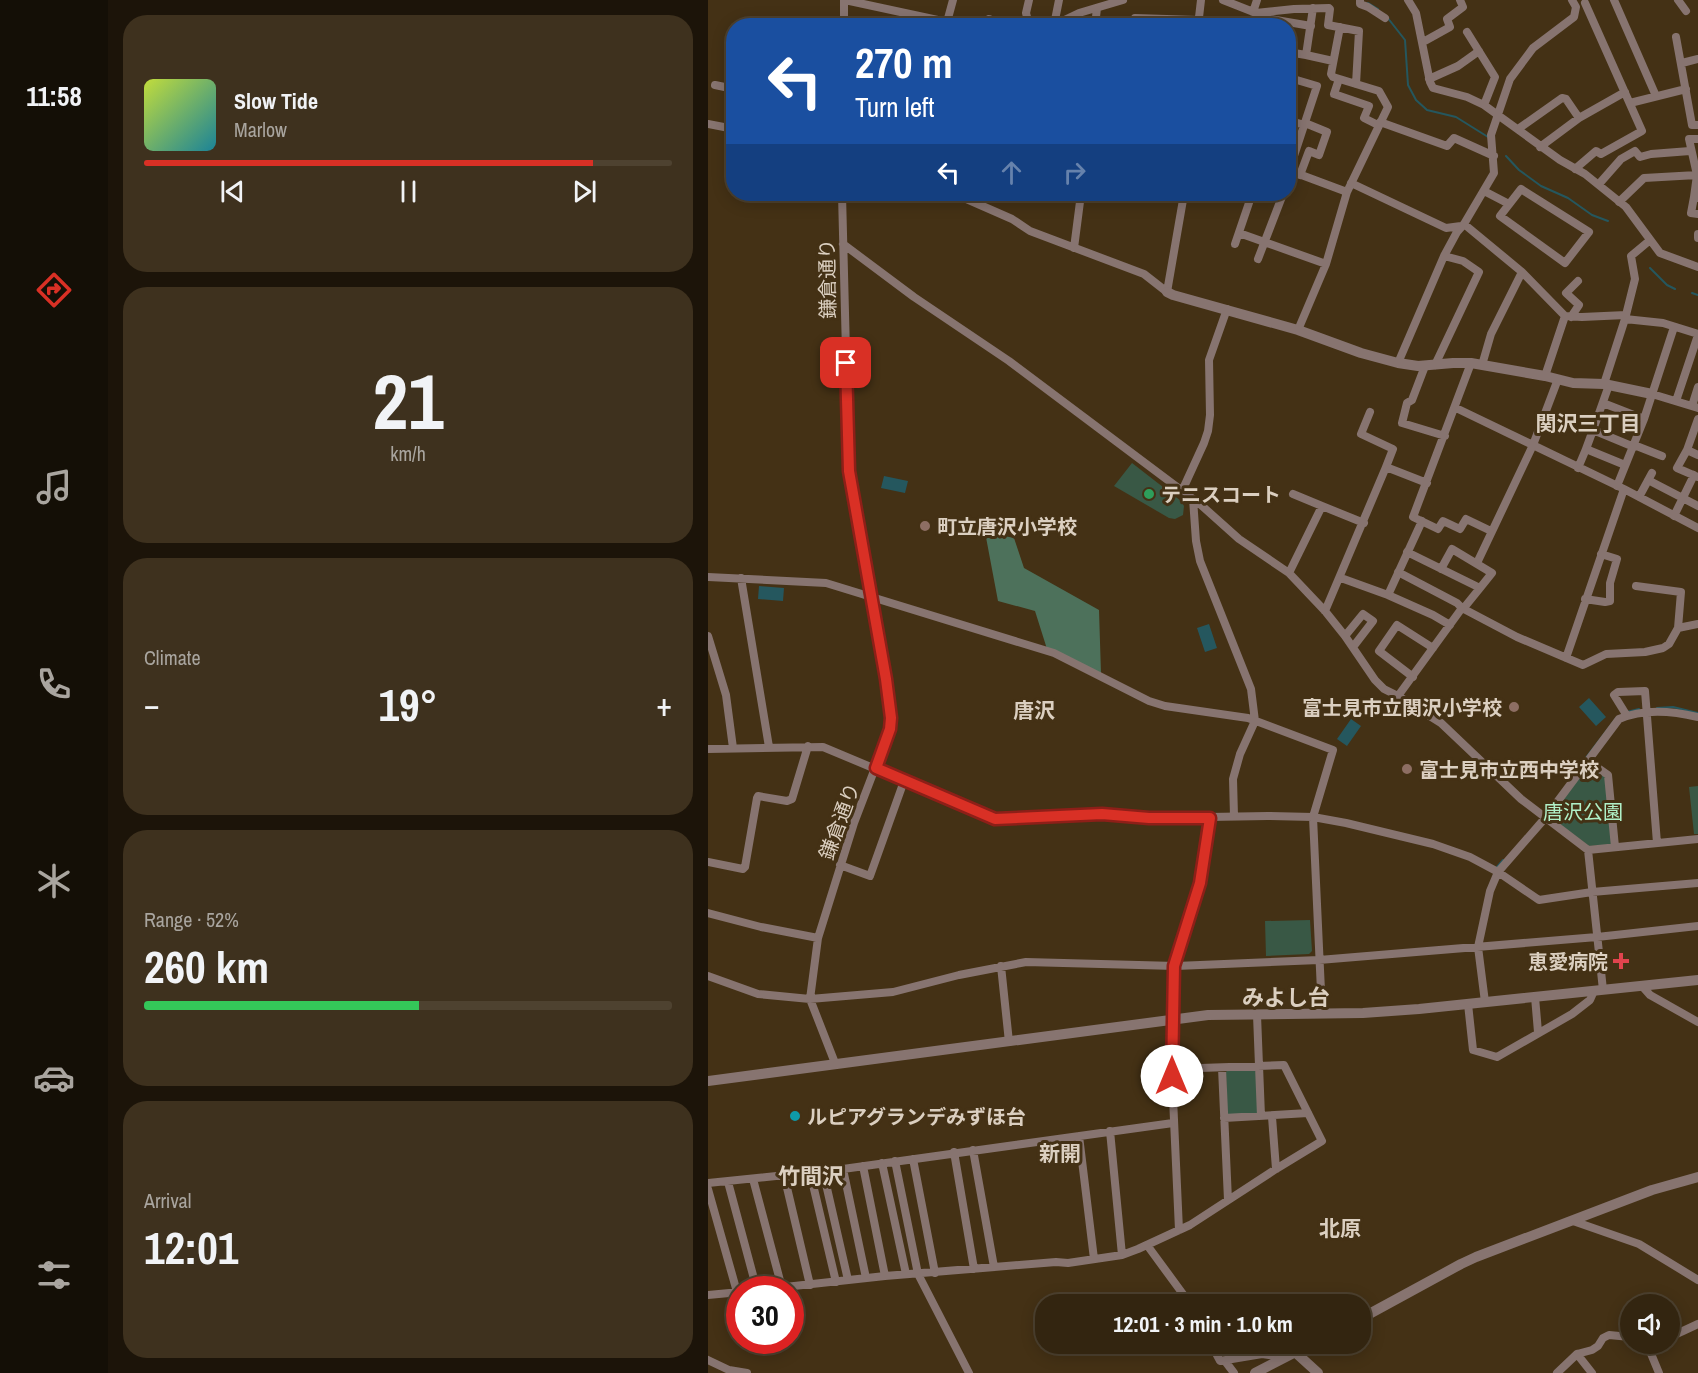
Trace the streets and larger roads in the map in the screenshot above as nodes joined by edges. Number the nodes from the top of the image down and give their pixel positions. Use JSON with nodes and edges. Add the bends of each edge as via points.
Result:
{"nodes":[{"id":1,"x":844,"y":0,"type":"edge"},
{"id":2,"x":953,"y":0,"type":"edge"},
{"id":3,"x":1029,"y":0,"type":"edge"},
{"id":4,"x":1059,"y":0,"type":"edge"},
{"id":5,"x":1123,"y":0,"type":"edge"},
{"id":6,"x":1201,"y":0,"type":"edge"},
{"id":7,"x":1223,"y":0,"type":"edge"},
{"id":8,"x":1257,"y":0,"type":"edge"},
{"id":9,"x":1408,"y":0,"type":"edge"},
{"id":10,"x":1460,"y":0,"type":"edge"},
{"id":11,"x":1594,"y":0,"type":"edge"},
{"id":12,"x":1614,"y":0,"type":"edge"},
{"id":13,"x":1678,"y":0,"type":"edge"},
{"id":14,"x":1360,"y":1,"type":"edge"},
{"id":15,"x":1585,"y":3,"type":"junction"},
{"id":16,"x":1574,"y":4,"type":"edge"},
{"id":17,"x":1097,"y":8,"type":"junction"},
{"id":18,"x":1313,"y":8,"type":"junction"},
{"id":19,"x":1686,"y":11,"type":"dead end"},
{"id":20,"x":1252,"y":12,"type":"junction"},
{"id":21,"x":844,"y":18,"type":"edge"},
{"id":22,"x":928,"y":18,"type":"edge"},
{"id":23,"x":948,"y":18,"type":"edge"},
{"id":24,"x":1026,"y":18,"type":"edge"},
{"id":25,"x":1055,"y":18,"type":"edge"},
{"id":26,"x":1066,"y":18,"type":"edge"},
{"id":27,"x":1096,"y":18,"type":"edge"},
{"id":28,"x":1199,"y":18,"type":"edge"},
{"id":29,"x":1270,"y":18,"type":"edge"},
{"id":30,"x":1384,"y":18,"type":"dead end"},
{"id":31,"x":1296,"y":23,"type":"edge"},
{"id":32,"x":1311,"y":26,"type":"junction"},
{"id":33,"x":1340,"y":27,"type":"junction"},
{"id":34,"x":1467,"y":32,"type":"dead end"},
{"id":35,"x":1676,"y":37,"type":"dead end"},
{"id":36,"x":1423,"y":42,"type":"junction"},
{"id":37,"x":1479,"y":51,"type":"junction"},
{"id":38,"x":1296,"y":53,"type":"edge"},
{"id":39,"x":1306,"y":55,"type":"junction"},
{"id":40,"x":1698,"y":59,"type":"edge"},
{"id":41,"x":1333,"y":61,"type":"junction"},
{"id":42,"x":1682,"y":63,"type":"junction"},
{"id":43,"x":1340,"y":79,"type":"junction"},
{"id":44,"x":1429,"y":79,"type":"junction"},
{"id":45,"x":1296,"y":80,"type":"edge"},
{"id":46,"x":1356,"y":84,"type":"junction"},
{"id":47,"x":715,"y":85,"type":"dead end"},
{"id":48,"x":726,"y":87,"type":"edge"},
{"id":49,"x":1686,"y":89,"type":"junction"},
{"id":50,"x":1624,"y":92,"type":"junction"},
{"id":51,"x":1656,"y":96,"type":"junction"},
{"id":52,"x":1630,"y":103,"type":"junction"},
{"id":53,"x":1484,"y":105,"type":"junction"},
{"id":54,"x":1498,"y":115,"type":"junction"},
{"id":55,"x":1579,"y":118,"type":"junction"},
{"id":56,"x":1296,"y":122,"type":"edge"},
{"id":57,"x":708,"y":124,"type":"edge"},
{"id":58,"x":1304,"y":124,"type":"junction"},
{"id":59,"x":1379,"y":124,"type":"junction"},
{"id":60,"x":1698,"y":125,"type":"edge"},
{"id":61,"x":726,"y":127,"type":"edge"},
{"id":62,"x":1518,"y":129,"type":"junction"},
{"id":63,"x":1698,"y":139,"type":"edge"},
{"id":64,"x":1540,"y":147,"type":"junction"},
{"id":65,"x":1296,"y":150,"type":"edge"},
{"id":66,"x":1690,"y":151,"type":"junction"},
{"id":67,"x":1494,"y":156,"type":"junction"},
{"id":68,"x":1575,"y":169,"type":"junction"},
{"id":69,"x":1296,"y":174,"type":"edge"},
{"id":70,"x":1300,"y":175,"type":"junction"},
{"id":71,"x":1697,"y":175,"type":"edge"},
{"id":72,"x":1351,"y":183,"type":"junction"},
{"id":73,"x":1599,"y":184,"type":"junction"},
{"id":74,"x":1484,"y":191,"type":"junction"},
{"id":75,"x":1347,"y":192,"type":"junction"},
{"id":76,"x":1696,"y":198,"type":"edge"},
{"id":77,"x":842,"y":201,"type":"edge"},
{"id":78,"x":971,"y":201,"type":"edge"},
{"id":79,"x":1080,"y":201,"type":"edge"},
{"id":80,"x":1183,"y":201,"type":"edge"},
{"id":81,"x":1250,"y":201,"type":"edge"},
{"id":82,"x":1280,"y":201,"type":"edge"},
{"id":83,"x":1619,"y":202,"type":"junction"},
{"id":84,"x":1509,"y":204,"type":"junction"},
{"id":85,"x":1698,"y":214,"type":"edge"},
{"id":86,"x":1463,"y":225,"type":"junction"},
{"id":87,"x":1239,"y":233,"type":"junction"},
{"id":88,"x":1649,"y":241,"type":"junction"},
{"id":89,"x":1264,"y":242,"type":"junction"},
{"id":90,"x":843,"y":244,"type":"junction"},
{"id":91,"x":1235,"y":244,"type":"dead end"},
{"id":92,"x":1074,"y":248,"type":"junction"},
{"id":93,"x":1444,"y":256,"type":"junction"},
{"id":94,"x":1258,"y":259,"type":"dead end"},
{"id":95,"x":1326,"y":264,"type":"junction"},
{"id":96,"x":1698,"y":267,"type":"edge"},
{"id":97,"x":1522,"y":272,"type":"junction"},
{"id":98,"x":1578,"y":281,"type":"dead end"},
{"id":99,"x":1167,"y":292,"type":"junction"},
{"id":100,"x":1227,"y":309,"type":"junction"},
{"id":101,"x":1568,"y":316,"type":"junction"},
{"id":102,"x":1626,"y":317,"type":"junction"},
{"id":103,"x":1674,"y":327,"type":"junction"},
{"id":104,"x":1298,"y":330,"type":"junction"},
{"id":105,"x":1698,"y":334,"type":"edge"},
{"id":106,"x":1398,"y":363,"type":"junction"},
{"id":107,"x":1477,"y":364,"type":"junction"},
{"id":108,"x":1430,"y":365,"type":"junction"},
{"id":109,"x":1545,"y":376,"type":"junction"},
{"id":110,"x":1558,"y":379,"type":"junction"},
{"id":111,"x":1607,"y":385,"type":"junction"},
{"id":112,"x":1698,"y":387,"type":"edge"},
{"id":113,"x":1652,"y":394,"type":"junction"},
{"id":114,"x":1676,"y":402,"type":"junction"},
{"id":115,"x":1603,"y":403,"type":"junction"},
{"id":116,"x":1695,"y":407,"type":"edge"},
{"id":117,"x":1456,"y":408,"type":"junction"},
{"id":118,"x":1370,"y":412,"type":"dead end"},
{"id":119,"x":1644,"y":419,"type":"junction"},
{"id":120,"x":1698,"y":419,"type":"edge"},
{"id":121,"x":1593,"y":430,"type":"junction"},
{"id":122,"x":1444,"y":436,"type":"junction"},
{"id":123,"x":1533,"y":445,"type":"junction"},
{"id":124,"x":1634,"y":446,"type":"junction"},
{"id":125,"x":1586,"y":449,"type":"junction"},
{"id":126,"x":1687,"y":450,"type":"junction"},
{"id":127,"x":1698,"y":455,"type":"edge"},
{"id":128,"x":1662,"y":456,"type":"dead end"},
{"id":129,"x":1625,"y":465,"type":"junction"},
{"id":130,"x":1386,"y":466,"type":"junction"},
{"id":131,"x":1578,"y":468,"type":"junction"},
{"id":132,"x":1696,"y":476,"type":"edge"},
{"id":133,"x":1427,"y":483,"type":"junction"},
{"id":134,"x":1621,"y":487,"type":"junction"},
{"id":135,"x":1182,"y":491,"type":"junction"},
{"id":136,"x":1293,"y":494,"type":"dead end"},
{"id":137,"x":1640,"y":497,"type":"junction"},
{"id":138,"x":1683,"y":498,"type":"junction"},
{"id":139,"x":1193,"y":499,"type":"junction"},
{"id":140,"x":1322,"y":506,"type":"junction"},
{"id":141,"x":1698,"y":506,"type":"edge"},
{"id":142,"x":1674,"y":516,"type":"junction"},
{"id":143,"x":1422,"y":521,"type":"junction"},
{"id":144,"x":1364,"y":523,"type":"junction"},
{"id":145,"x":1698,"y":528,"type":"edge"},
{"id":146,"x":1491,"y":531,"type":"junction"},
{"id":147,"x":1407,"y":552,"type":"junction"},
{"id":148,"x":1601,"y":554,"type":"junction"},
{"id":149,"x":1477,"y":563,"type":"junction"},
{"id":150,"x":1441,"y":569,"type":"junction"},
{"id":151,"x":1398,"y":572,"type":"junction"},
{"id":152,"x":1289,"y":573,"type":"junction"},
{"id":153,"x":708,"y":577,"type":"edge"},
{"id":154,"x":741,"y":578,"type":"junction"},
{"id":155,"x":1341,"y":578,"type":"junction"},
{"id":156,"x":1636,"y":586,"type":"dead end"},
{"id":157,"x":1480,"y":588,"type":"junction"},
{"id":158,"x":1388,"y":595,"type":"junction"},
{"id":159,"x":870,"y":596,"type":"junction"},
{"id":160,"x":1585,"y":599,"type":"junction"},
{"id":161,"x":1462,"y":609,"type":"junction"},
{"id":162,"x":1326,"y":611,"type":"junction"},
{"id":163,"x":1698,"y":624,"type":"edge"},
{"id":164,"x":1450,"y":625,"type":"junction"},
{"id":165,"x":1678,"y":628,"type":"junction"},
{"id":166,"x":708,"y":636,"type":"edge"},
{"id":167,"x":1345,"y":636,"type":"junction"},
{"id":168,"x":1353,"y":647,"type":"junction"},
{"id":169,"x":1433,"y":648,"type":"junction"},
{"id":170,"x":1566,"y":658,"type":"junction"},
{"id":171,"x":1413,"y":677,"type":"junction"},
{"id":172,"x":1398,"y":696,"type":"junction"},
{"id":173,"x":1647,"y":710,"type":"junction"},
{"id":174,"x":1626,"y":713,"type":"junction"},
{"id":175,"x":1698,"y":717,"type":"edge"},
{"id":176,"x":1255,"y":721,"type":"junction"},
{"id":177,"x":808,"y":746,"type":"junction"},
{"id":178,"x":769,"y":747,"type":"junction"},
{"id":179,"x":733,"y":748,"type":"junction"},
{"id":180,"x":708,"y":749,"type":"edge"},
{"id":181,"x":1588,"y":761,"type":"junction"},
{"id":182,"x":876,"y":768,"type":"junction"},
{"id":183,"x":904,"y":781,"type":"junction"},
{"id":184,"x":1234,"y":816,"type":"junction"},
{"id":185,"x":1313,"y":817,"type":"junction"},
{"id":186,"x":1546,"y":817,"type":"junction"},
{"id":187,"x":1210,"y":818,"type":"junction"},
{"id":188,"x":1698,"y":839,"type":"edge"},
{"id":189,"x":1658,"y":843,"type":"junction"},
{"id":190,"x":1615,"y":847,"type":"junction"},
{"id":191,"x":1588,"y":850,"type":"junction"},
{"id":192,"x":708,"y":862,"type":"edge"},
{"id":193,"x":840,"y":865,"type":"junction"},
{"id":194,"x":1498,"y":872,"type":"junction"},
{"id":195,"x":1698,"y":883,"type":"edge"},
{"id":196,"x":1592,"y":892,"type":"junction"},
{"id":197,"x":708,"y":913,"type":"edge"},
{"id":198,"x":1698,"y":926,"type":"edge"},
{"id":199,"x":1597,"y":937,"type":"junction"},
{"id":200,"x":818,"y":938,"type":"junction"},
{"id":201,"x":1478,"y":947,"type":"junction"},
{"id":202,"x":1319,"y":960,"type":"junction"},
{"id":203,"x":1001,"y":966,"type":"junction"},
{"id":204,"x":1174,"y":966,"type":"junction"},
{"id":205,"x":708,"y":976,"type":"edge"},
{"id":206,"x":1698,"y":980,"type":"edge"},
{"id":207,"x":1642,"y":986,"type":"junction"},
{"id":208,"x":1599,"y":991,"type":"junction"},
{"id":209,"x":1534,"y":997,"type":"junction"},
{"id":210,"x":810,"y":999,"type":"junction"},
{"id":211,"x":1485,"y":1002,"type":"junction"},
{"id":212,"x":1468,"y":1004,"type":"junction"},
{"id":213,"x":1322,"y":1013,"type":"junction"},
{"id":214,"x":1257,"y":1015,"type":"junction"},
{"id":215,"x":1172,"y":1020,"type":"junction"},
{"id":216,"x":1698,"y":1022,"type":"edge"},
{"id":217,"x":1538,"y":1032,"type":"junction"},
{"id":218,"x":1009,"y":1042,"type":"junction"},
{"id":219,"x":835,"y":1063,"type":"junction"},
{"id":220,"x":1258,"y":1066,"type":"junction"},
{"id":221,"x":1222,"y":1068,"type":"junction"},
{"id":222,"x":1172,"y":1069,"type":"junction"},
{"id":223,"x":708,"y":1081,"type":"edge"},
{"id":224,"x":1308,"y":1113,"type":"junction"},
{"id":225,"x":1261,"y":1116,"type":"junction"},
{"id":226,"x":1272,"y":1117,"type":"junction"},
{"id":227,"x":1224,"y":1118,"type":"junction"},
{"id":228,"x":1173,"y":1123,"type":"junction"},
{"id":229,"x":1110,"y":1131,"type":"junction"},
{"id":230,"x":1079,"y":1136,"type":"junction"},
{"id":231,"x":973,"y":1150,"type":"junction"},
{"id":232,"x":954,"y":1152,"type":"junction"},
{"id":233,"x":913,"y":1159,"type":"junction"},
{"id":234,"x":895,"y":1161,"type":"junction"},
{"id":235,"x":882,"y":1163,"type":"junction"},
{"id":236,"x":863,"y":1166,"type":"junction"},
{"id":237,"x":843,"y":1169,"type":"junction"},
{"id":238,"x":1276,"y":1169,"type":"junction"},
{"id":239,"x":823,"y":1171,"type":"junction"},
{"id":240,"x":810,"y":1172,"type":"junction"},
{"id":241,"x":784,"y":1175,"type":"junction"},
{"id":242,"x":1698,"y":1177,"type":"edge"},
{"id":243,"x":753,"y":1179,"type":"junction"},
{"id":244,"x":728,"y":1182,"type":"junction"},
{"id":245,"x":708,"y":1183,"type":"edge"},
{"id":246,"x":708,"y":1189,"type":"edge"},
{"id":247,"x":1228,"y":1200,"type":"junction"},
{"id":248,"x":1572,"y":1221,"type":"junction"},
{"id":249,"x":1179,"y":1230,"type":"junction"},
{"id":250,"x":1147,"y":1245,"type":"junction"},
{"id":251,"x":1122,"y":1255,"type":"junction"},
{"id":252,"x":1094,"y":1258,"type":"junction"},
{"id":253,"x":994,"y":1268,"type":"junction"},
{"id":254,"x":974,"y":1269,"type":"junction"},
{"id":255,"x":935,"y":1273,"type":"junction"},
{"id":256,"x":906,"y":1274,"type":"junction"},
{"id":257,"x":918,"y":1274,"type":"junction"},
{"id":258,"x":733,"y":1276,"type":"edge"},
{"id":259,"x":753,"y":1276,"type":"edge"},
{"id":260,"x":779,"y":1276,"type":"edge"},
{"id":261,"x":885,"y":1276,"type":"junction"},
{"id":262,"x":866,"y":1278,"type":"junction"},
{"id":263,"x":848,"y":1280,"type":"junction"},
{"id":264,"x":1698,"y":1280,"type":"edge"},
{"id":265,"x":836,"y":1282,"type":"junction"},
{"id":266,"x":810,"y":1284,"type":"junction"},
{"id":267,"x":804,"y":1285,"type":"edge"},
{"id":268,"x":726,"y":1293,"type":"edge"},
{"id":269,"x":1183,"y":1294,"type":"edge"},
{"id":270,"x":708,"y":1295,"type":"edge"},
{"id":271,"x":1371,"y":1313,"type":"edge"},
{"id":272,"x":1698,"y":1324,"type":"edge"},
{"id":273,"x":1680,"y":1332,"type":"edge"},
{"id":274,"x":1620,"y":1336,"type":"edge"},
{"id":275,"x":1216,"y":1354,"type":"edge"},
{"id":276,"x":1262,"y":1354,"type":"edge"},
{"id":277,"x":1290,"y":1354,"type":"joint"},
{"id":278,"x":1577,"y":1354,"type":"junction"},
{"id":279,"x":1651,"y":1354,"type":"edge"},
{"id":280,"x":708,"y":1360,"type":"edge"},
{"id":281,"x":1225,"y":1361,"type":"junction"},
{"id":282,"x":747,"y":1373,"type":"edge"},
{"id":283,"x":969,"y":1373,"type":"edge"},
{"id":284,"x":1234,"y":1373,"type":"edge"},
{"id":285,"x":1255,"y":1373,"type":"edge"},
{"id":286,"x":1317,"y":1373,"type":"edge"},
{"id":287,"x":1557,"y":1373,"type":"edge"},
{"id":288,"x":1592,"y":1373,"type":"edge"},
{"id":289,"x":1659,"y":1373,"type":"edge"}],
"edges":[{"from":1,"to":21,"type":"street"},
{"from":1,"to":22,"type":"street"},
{"from":2,"to":23,"type":"street"},
{"from":3,"to":24,"type":"street"},
{"from":4,"to":25,"type":"street"},
{"from":5,"to":17,"type":"street"},
{"from":6,"to":28,"type":"street"},
{"from":7,"to":20,"type":"street"},
{"from":8,"to":20,"type":"street"},
{"from":9,"to":36,"type":"street"},
{"from":10,"to":36,"type":"street","via":[[1464,7],[1447,19],[1450,27]]},
{"from":11,"to":15,"type":"street"},
{"from":12,"to":51,"type":"street"},
{"from":13,"to":19,"type":"street"},
{"from":14,"to":30,"type":"street","via":[[1359,4]]},
{"from":15,"to":16,"type":"street"},
{"from":15,"to":50,"type":"street"},
{"from":16,"to":54,"type":"street","via":[[1572,19],[1533,48],[1514,71]]},
{"from":17,"to":26,"type":"street"},
{"from":17,"to":27,"type":"street"},
{"from":18,"to":29,"type":"street"},
{"from":18,"to":32,"type":"street"},
{"from":18,"to":33,"type":"street","via":[[1329,8],[1328,25]]},
{"from":20,"to":29,"type":"street"},
{"from":31,"to":32,"type":"street"},
{"from":32,"to":39,"type":"street"},
{"from":33,"to":41,"type":"street"},
{"from":33,"to":46,"type":"street","via":[[1359,31]]},
{"from":34,"to":37,"type":"street"},
{"from":35,"to":42,"type":"street"},
{"from":36,"to":44,"type":"street"},
{"from":37,"to":44,"type":"street"},
{"from":37,"to":53,"type":"street","via":[[1495,77]]},
{"from":38,"to":39,"type":"street"},
{"from":39,"to":41,"type":"street"},
{"from":40,"to":42,"type":"street"},
{"from":41,"to":43,"type":"street","via":[[1331,74]]},
{"from":42,"to":49,"type":"street"},
{"from":43,"to":46,"type":"street"},
{"from":43,"to":59,"type":"street","via":[[1334,94],[1369,106],[1364,118]]},
{"from":44,"to":53,"type":"street","via":[[1433,88],[1467,96]]},
{"from":45,"to":58,"type":"street","via":[[1317,86]]},
{"from":46,"to":59,"type":"street","via":[[1379,91],[1388,107]]},
{"from":47,"to":48,"type":"street"},
{"from":49,"to":51,"type":"street"},
{"from":49,"to":60,"type":"street","via":[[1692,125]]},
{"from":50,"to":52,"type":"street"},
{"from":50,"to":55,"type":"street"},
{"from":51,"to":52,"type":"street"},
{"from":52,"to":68,"type":"street","via":[[1642,131],[1601,154],[1596,151]]},
{"from":53,"to":54,"type":"street"},
{"from":54,"to":62,"type":"street"},
{"from":54,"to":67,"type":"street","via":[[1491,135]]},
{"from":55,"to":62,"type":"street","via":[[1562,98]]},
{"from":55,"to":64,"type":"street"},
{"from":56,"to":58,"type":"street"},
{"from":57,"to":61,"type":"street"},
{"from":58,"to":65,"type":"street"},
{"from":58,"to":70,"type":"street","via":[[1327,132],[1319,154],[1309,151]]},
{"from":59,"to":67,"type":"street","via":[[1447,146],[1454,138]]},
{"from":59,"to":72,"type":"street"},
{"from":62,"to":64,"type":"street"},
{"from":63,"to":66,"type":"street","via":[[1689,139]]},
{"from":64,"to":68,"type":"street"},
{"from":66,"to":71,"type":"street"},
{"from":66,"to":73,"type":"street","via":[[1640,157],[1635,151],[1621,159]]},
{"from":67,"to":74,"type":"street","via":[[1494,173]]},
{"from":68,"to":73,"type":"street"},
{"from":69,"to":70,"type":"street"},
{"from":70,"to":75,"type":"street"},
{"from":71,"to":76,"type":"street"},
{"from":71,"to":83,"type":"street","via":[[1644,178]]},
{"from":72,"to":75,"type":"street"},
{"from":72,"to":86,"type":"street","via":[[1446,228]]},
{"from":73,"to":83,"type":"street"},
{"from":74,"to":84,"type":"street"},
{"from":74,"to":86,"type":"street"},
{"from":75,"to":95,"type":"street"},
{"from":76,"to":85,"type":"street","via":[[1691,213]]},
{"from":77,"to":90,"type":"street","name":"鎌倉通り"},
{"from":78,"to":92,"type":"street"},
{"from":79,"to":92,"type":"street"},
{"from":80,"to":99,"type":"street"},
{"from":81,"to":87,"type":"street"},
{"from":82,"to":89,"type":"street"},
{"from":83,"to":88,"type":"street"},
{"from":84,"to":84,"type":"street","via":[[1500,216],[1565,263],[1589,232],[1521,189]]},
{"from":86,"to":93,"type":"street"},
{"from":86,"to":97,"type":"street"},
{"from":87,"to":89,"type":"street"},
{"from":87,"to":91,"type":"street"},
{"from":88,"to":96,"type":"street","via":[[1665,256]]},
{"from":88,"to":102,"type":"street","via":[[1631,256],[1635,279]]},
{"from":89,"to":94,"type":"street"},
{"from":89,"to":95,"type":"street"},
{"from":90,"to":135,"type":"street","via":[[1001,355]]},
{"from":90,"to":159,"type":"street","name":"鎌倉通り","via":[[849,471]]},
{"from":92,"to":99,"type":"street","via":[[1144,274]]},
{"from":93,"to":106,"type":"street"},
{"from":93,"to":108,"type":"street","via":[[1463,261],[1479,272]]},
{"from":95,"to":104,"type":"street"},
{"from":97,"to":101,"type":"street"},
{"from":97,"to":107,"type":"street"},
{"from":98,"to":101,"type":"street","via":[[1566,293],[1579,305]]},
{"from":99,"to":100,"type":"street"},
{"from":100,"to":104,"type":"street"},
{"from":100,"to":135,"type":"street","via":[[1209,360],[1208,431]]},
{"from":101,"to":102,"type":"street"},
{"from":101,"to":109,"type":"street"},
{"from":102,"to":103,"type":"street"},
{"from":102,"to":111,"type":"street"},
{"from":103,"to":105,"type":"street"},
{"from":103,"to":113,"type":"street"},
{"from":104,"to":106,"type":"street"},
{"from":105,"to":114,"type":"street"},
{"from":106,"to":108,"type":"street"},
{"from":107,"to":108,"type":"street"},
{"from":107,"to":109,"type":"street"},
{"from":107,"to":117,"type":"street"},
{"from":108,"to":122,"type":"street","via":[[1407,403],[1402,423]]},
{"from":109,"to":110,"type":"street"},
{"from":110,"to":111,"type":"street"},
{"from":110,"to":123,"type":"street"},
{"from":111,"to":113,"type":"street"},
{"from":111,"to":115,"type":"street"},
{"from":112,"to":116,"type":"street"},
{"from":113,"to":114,"type":"street"},
{"from":113,"to":119,"type":"street"},
{"from":114,"to":116,"type":"street"},
{"from":115,"to":119,"type":"street"},
{"from":115,"to":121,"type":"street"},
{"from":117,"to":122,"type":"street"},
{"from":117,"to":123,"type":"street"},
{"from":118,"to":130,"type":"street","via":[[1361,434],[1393,449]]},
{"from":119,"to":124,"type":"street"},
{"from":120,"to":126,"type":"street"},
{"from":121,"to":124,"type":"street"},
{"from":121,"to":125,"type":"street"},
{"from":122,"to":133,"type":"street"},
{"from":123,"to":131,"type":"street"},
{"from":123,"to":146,"type":"street"},
{"from":124,"to":128,"type":"street"},
{"from":124,"to":129,"type":"street"},
{"from":125,"to":129,"type":"street"},
{"from":125,"to":131,"type":"street"},
{"from":126,"to":127,"type":"street"},
{"from":126,"to":132,"type":"street","via":[[1677,468]]},
{"from":129,"to":134,"type":"street"},
{"from":130,"to":133,"type":"street"},
{"from":130,"to":144,"type":"street"},
{"from":131,"to":134,"type":"street"},
{"from":132,"to":138,"type":"street"},
{"from":133,"to":143,"type":"street","via":[[1413,517]]},
{"from":134,"to":137,"type":"street"},
{"from":134,"to":148,"type":"street"},
{"from":135,"to":139,"type":"street"},
{"from":136,"to":140,"type":"street"},
{"from":137,"to":138,"type":"street","via":[[1650,477]]},
{"from":137,"to":142,"type":"street"},
{"from":138,"to":141,"type":"street"},
{"from":138,"to":142,"type":"street"},
{"from":139,"to":152,"type":"street"},
{"from":139,"to":176,"type":"street","via":[[1200,561],[1251,689]]},
{"from":140,"to":144,"type":"street"},
{"from":140,"to":152,"type":"street"},
{"from":142,"to":145,"type":"street"},
{"from":143,"to":146,"type":"street","via":[[1438,529],[1443,521],[1460,529],[1466,519]]},
{"from":143,"to":147,"type":"street"},
{"from":144,"to":155,"type":"street"},
{"from":146,"to":149,"type":"street"},
{"from":147,"to":150,"type":"street"},
{"from":147,"to":151,"type":"street"},
{"from":148,"to":160,"type":"street"},
{"from":148,"to":160,"type":"street","via":[[1617,559],[1610,601]]},
{"from":149,"to":150,"type":"street","via":[[1452,549]]},
{"from":149,"to":157,"type":"street","via":[[1492,573]]},
{"from":150,"to":157,"type":"street"},
{"from":151,"to":158,"type":"street"},
{"from":151,"to":161,"type":"street"},
{"from":152,"to":162,"type":"street"},
{"from":153,"to":154,"type":"street"},
{"from":154,"to":159,"type":"street","via":[[826,583]]},
{"from":154,"to":178,"type":"street"},
{"from":155,"to":158,"type":"street"},
{"from":155,"to":162,"type":"street"},
{"from":156,"to":165,"type":"street","via":[[1681,592]]},
{"from":157,"to":161,"type":"street"},
{"from":158,"to":164,"type":"street"},
{"from":159,"to":176,"type":"street","via":[[1054,653],[1149,701]]},
{"from":159,"to":182,"type":"street","name":"鎌倉通り","via":[[891,718]]},
{"from":160,"to":170,"type":"street"},
{"from":161,"to":164,"type":"street"},
{"from":161,"to":170,"type":"street"},
{"from":162,"to":167,"type":"street"},
{"from":163,"to":165,"type":"street"},
{"from":164,"to":169,"type":"street"},
{"from":165,"to":170,"type":"street","via":[[1663,648],[1606,654],[1583,665]]},
{"from":166,"to":179,"type":"street","via":[[726,695]]},
{"from":167,"to":168,"type":"street"},
{"from":167,"to":168,"type":"street","via":[[1364,614],[1373,621]]},
{"from":168,"to":172,"type":"street","via":[[1379,685]]},
{"from":169,"to":171,"type":"street"},
{"from":169,"to":171,"type":"street","via":[[1397,625],[1379,651]]},
{"from":171,"to":172,"type":"street"},
{"from":172,"to":186,"type":"street","via":[[1441,723],[1498,779]]},
{"from":173,"to":174,"type":"street"},
{"from":173,"to":174,"type":"street","via":[[1645,691],[1614,695]]},
{"from":173,"to":175,"type":"street"},
{"from":173,"to":189,"type":"street"},
{"from":174,"to":181,"type":"street"},
{"from":176,"to":184,"type":"street","via":[[1233,779]]},
{"from":176,"to":185,"type":"street","via":[[1333,750]]},
{"from":177,"to":178,"type":"street"},
{"from":177,"to":182,"type":"street","via":[[823,747]]},
{"from":177,"to":192,"type":"street","via":[[792,799],[758,796],[746,867]]},
{"from":178,"to":179,"type":"street"},
{"from":179,"to":180,"type":"street"},
{"from":181,"to":186,"type":"street"},
{"from":181,"to":190,"type":"street","via":[[1608,775]]},
{"from":182,"to":183,"type":"street"},
{"from":182,"to":193,"type":"street","name":"鎌倉通り"},
{"from":183,"to":187,"type":"street","via":[[995,819],[1102,814]]},
{"from":183,"to":193,"type":"street","via":[[870,876]]},
{"from":184,"to":185,"type":"street"},
{"from":184,"to":187,"type":"street"},
{"from":185,"to":194,"type":"street","via":[[1432,844]]},
{"from":185,"to":202,"type":"street"},
{"from":186,"to":191,"type":"street"},
{"from":186,"to":194,"type":"street"},
{"from":187,"to":204,"type":"street","via":[[1200,883]]},
{"from":188,"to":189,"type":"street"},
{"from":189,"to":190,"type":"street"},
{"from":190,"to":191,"type":"street"},
{"from":191,"to":196,"type":"street"},
{"from":193,"to":200,"type":"street","name":"鎌倉通り"},
{"from":194,"to":196,"type":"street","via":[[1539,900]]},
{"from":194,"to":201,"type":"street"},
{"from":195,"to":196,"type":"street"},
{"from":196,"to":199,"type":"street"},
{"from":197,"to":200,"type":"street"},
{"from":198,"to":199,"type":"street"},
{"from":199,"to":201,"type":"street"},
{"from":199,"to":208,"type":"street"},
{"from":200,"to":210,"type":"street","name":"鎌倉通り"},
{"from":201,"to":202,"type":"street"},
{"from":201,"to":211,"type":"street"},
{"from":202,"to":204,"type":"street"},
{"from":202,"to":213,"type":"street"},
{"from":203,"to":204,"type":"street","via":[[1026,962]]},
{"from":203,"to":210,"type":"street","via":[[893,992]]},
{"from":203,"to":218,"type":"street"},
{"from":204,"to":215,"type":"street"},
{"from":205,"to":210,"type":"street","via":[[759,994]]},
{"from":206,"to":207,"type":"street"},
{"from":207,"to":208,"type":"street"},
{"from":207,"to":216,"type":"street","via":[[1655,999]]},
{"from":208,"to":209,"type":"street"},
{"from":208,"to":217,"type":"street","via":[[1572,1014]]},
{"from":209,"to":211,"type":"street"},
{"from":209,"to":217,"type":"street"},
{"from":210,"to":219,"type":"street","name":"鎌倉通り"},
{"from":211,"to":212,"type":"street"},
{"from":212,"to":213,"type":"street"},
{"from":212,"to":217,"type":"street","via":[[1473,1050],[1497,1057]]},
{"from":213,"to":214,"type":"street"},
{"from":214,"to":215,"type":"street"},
{"from":214,"to":220,"type":"street"},
{"from":215,"to":218,"type":"street"},
{"from":215,"to":222,"type":"street"},
{"from":218,"to":219,"type":"street"},
{"from":219,"to":223,"type":"street"},
{"from":220,"to":221,"type":"street"},
{"from":220,"to":224,"type":"street","via":[[1284,1065]]},
{"from":220,"to":225,"type":"street"},
{"from":221,"to":222,"type":"street"},
{"from":221,"to":227,"type":"street"},
{"from":222,"to":228,"type":"street"},
{"from":224,"to":226,"type":"street"},
{"from":224,"to":238,"type":"street","via":[[1322,1141]]},
{"from":225,"to":226,"type":"street"},
{"from":225,"to":227,"type":"street"},
{"from":226,"to":238,"type":"street"},
{"from":227,"to":247,"type":"street"},
{"from":228,"to":229,"type":"street"},
{"from":228,"to":249,"type":"street"},
{"from":229,"to":230,"type":"street"},
{"from":229,"to":251,"type":"street"},
{"from":230,"to":231,"type":"street"},
{"from":230,"to":252,"type":"street"},
{"from":231,"to":232,"type":"street"},
{"from":231,"to":253,"type":"street"},
{"from":232,"to":233,"type":"street"},
{"from":232,"to":254,"type":"street"},
{"from":233,"to":234,"type":"street"},
{"from":233,"to":255,"type":"street"},
{"from":234,"to":235,"type":"street"},
{"from":234,"to":257,"type":"street"},
{"from":235,"to":236,"type":"street"},
{"from":235,"to":256,"type":"street"},
{"from":236,"to":237,"type":"street"},
{"from":236,"to":261,"type":"street"},
{"from":237,"to":239,"type":"street"},
{"from":237,"to":262,"type":"street"},
{"from":238,"to":247,"type":"street"},
{"from":239,"to":240,"type":"street"},
{"from":239,"to":263,"type":"street"},
{"from":240,"to":241,"type":"street"},
{"from":240,"to":265,"type":"street"},
{"from":241,"to":243,"type":"street"},
{"from":241,"to":266,"type":"street"},
{"from":242,"to":248,"type":"street"},
{"from":243,"to":244,"type":"street"},
{"from":243,"to":260,"type":"street"},
{"from":244,"to":245,"type":"street"},
{"from":244,"to":259,"type":"street"},
{"from":246,"to":258,"type":"street"},
{"from":247,"to":249,"type":"street"},
{"from":248,"to":264,"type":"street","via":[[1639,1244]]},
{"from":248,"to":271,"type":"street","via":[[1461,1264]]},
{"from":249,"to":250,"type":"street"},
{"from":250,"to":251,"type":"street"},
{"from":250,"to":269,"type":"street"},
{"from":251,"to":252,"type":"street"},
{"from":252,"to":253,"type":"street"},
{"from":253,"to":254,"type":"street"},
{"from":254,"to":255,"type":"street"},
{"from":255,"to":257,"type":"street"},
{"from":256,"to":257,"type":"street"},
{"from":256,"to":261,"type":"street"},
{"from":257,"to":283,"type":"street"},
{"from":261,"to":262,"type":"street"},
{"from":262,"to":263,"type":"street"},
{"from":263,"to":265,"type":"street"},
{"from":265,"to":266,"type":"street"},
{"from":266,"to":267,"type":"street"},
{"from":268,"to":270,"type":"street"},
{"from":272,"to":273,"type":"street"},
{"from":274,"to":278,"type":"street","via":[[1609,1335],[1592,1350]]},
{"from":275,"to":281,"type":"street"},
{"from":276,"to":281,"type":"street"},
{"from":277,"to":285,"type":"street"},
{"from":277,"to":286,"type":"street"},
{"from":278,"to":287,"type":"street"},
{"from":278,"to":288,"type":"street"},
{"from":279,"to":289,"type":"street"},
{"from":280,"to":282,"type":"street"},
{"from":281,"to":284,"type":"street"}]}
